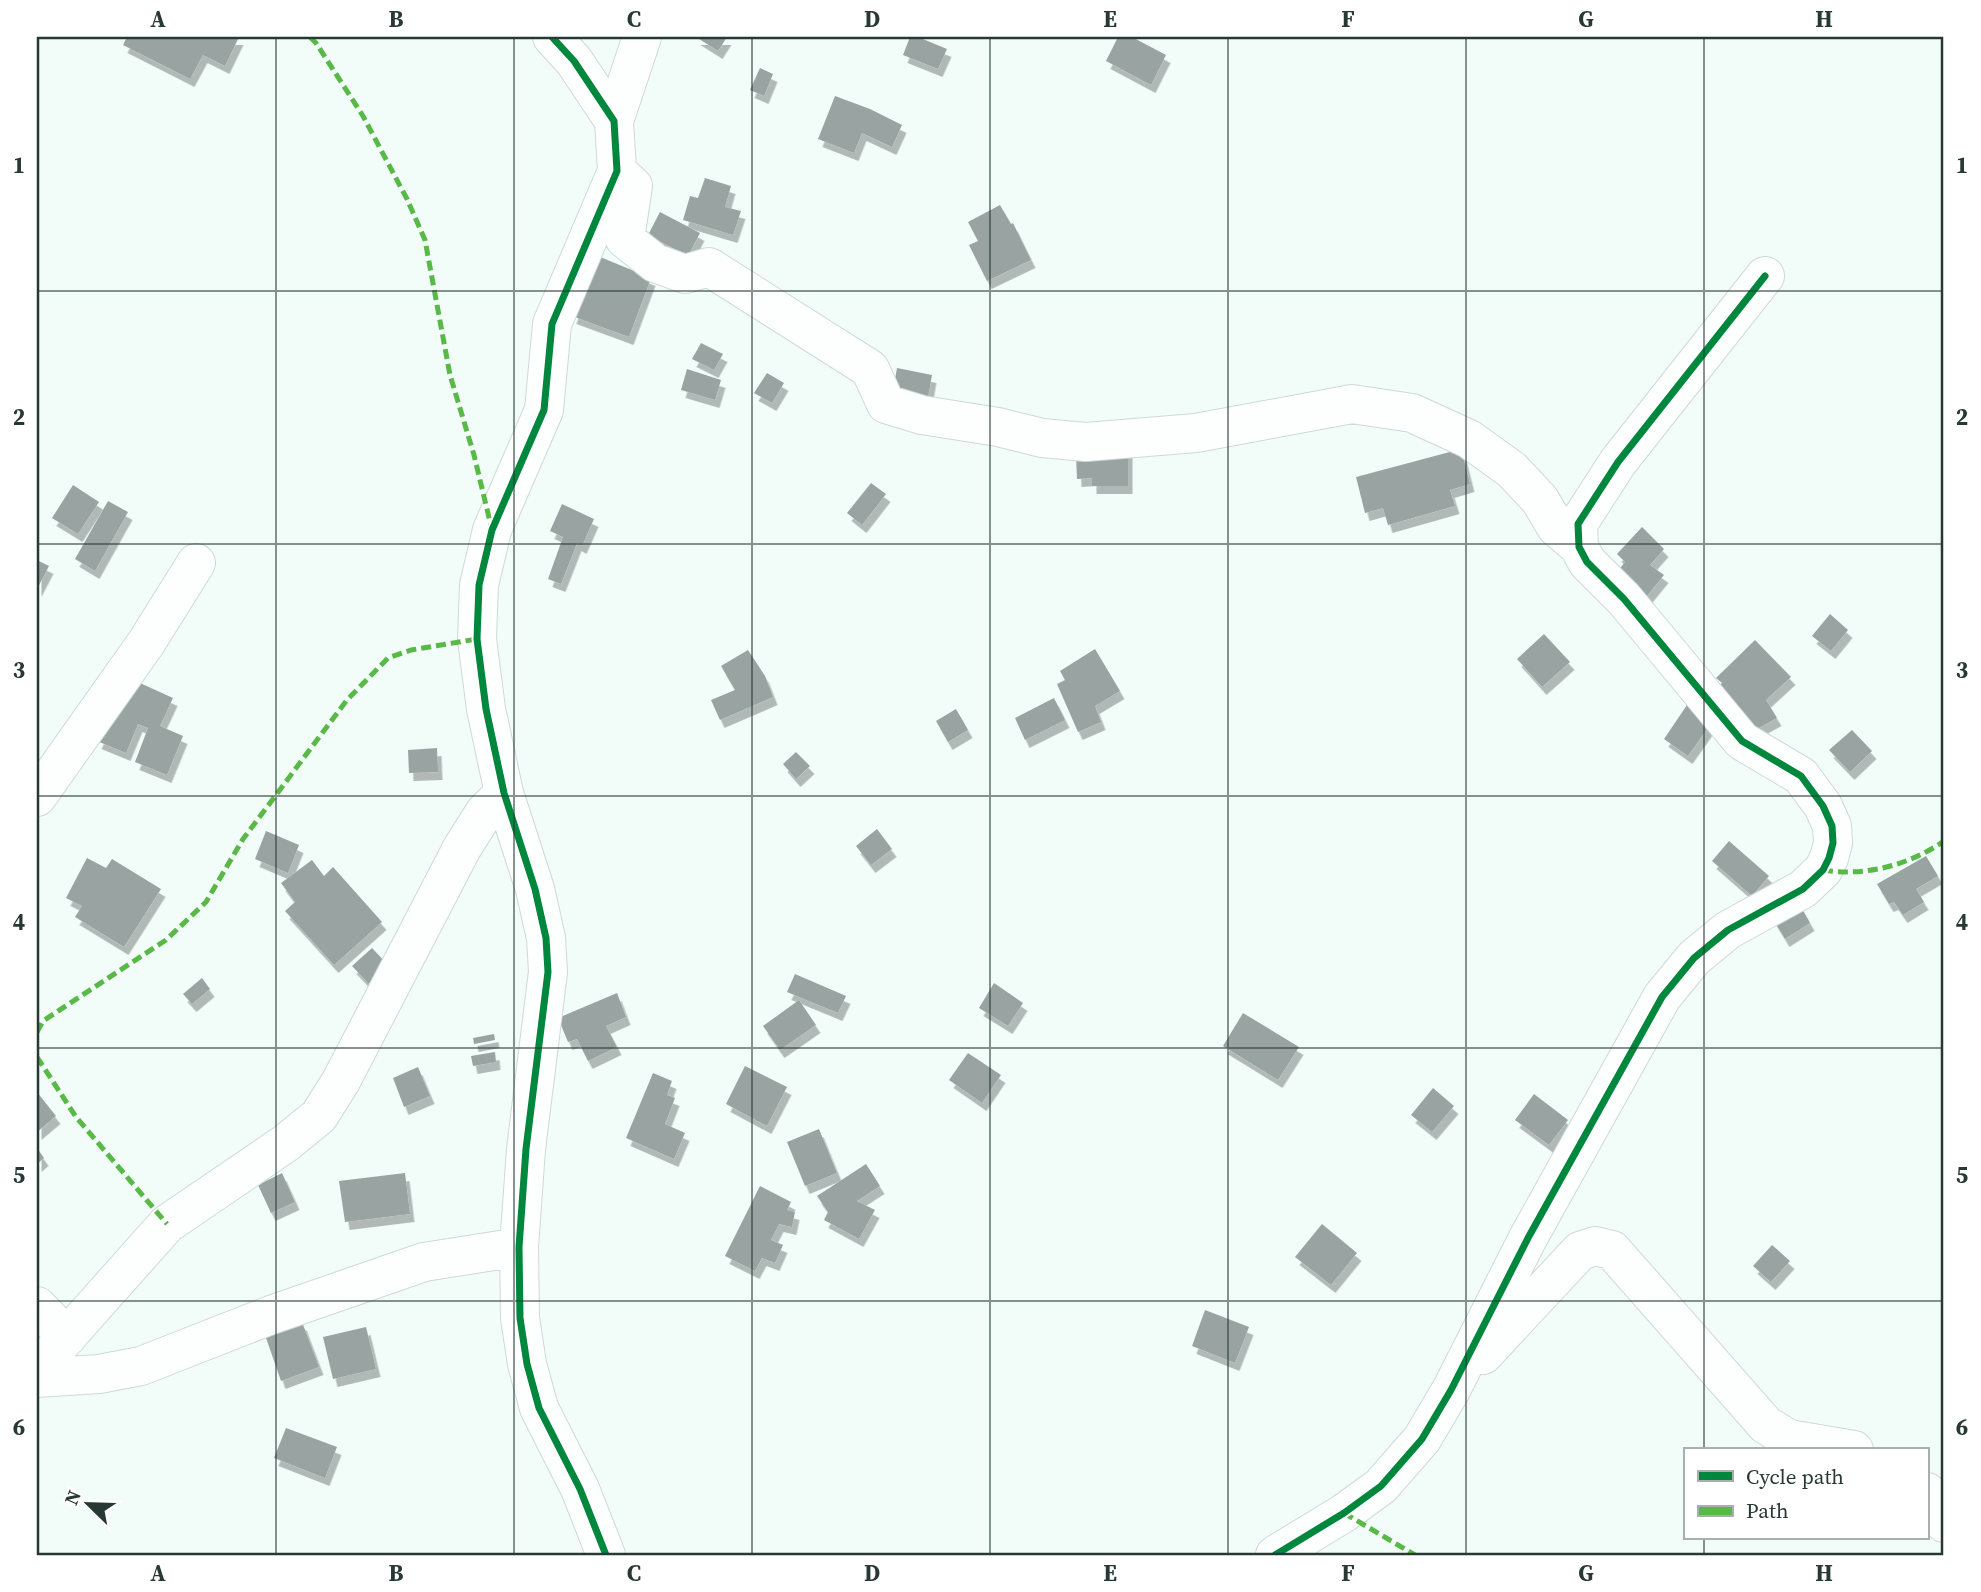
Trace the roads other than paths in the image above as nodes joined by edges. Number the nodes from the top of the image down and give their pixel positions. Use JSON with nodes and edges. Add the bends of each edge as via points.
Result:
{"nodes":[{"id":1,"x":552,"y":37,"type":"edge"},
{"id":2,"x":642,"y":37,"type":"edge"},
{"id":3,"x":614,"y":121,"type":"junction"},
{"id":4,"x":617,"y":171,"type":"junction"},
{"id":5,"x":1765,"y":276,"type":"dead end"},
{"id":6,"x":1579,"y":547,"type":"junction"},
{"id":7,"x":196,"y":563,"type":"dead end"},
{"id":8,"x":504,"y":793,"type":"junction"},
{"id":9,"x":37,"y":797,"type":"edge"},
{"id":10,"x":519,"y":1247,"type":"junction"},
{"id":11,"x":37,"y":1306,"type":"edge"},
{"id":12,"x":67,"y":1337,"type":"junction"},
{"id":13,"x":37,"y":1370,"type":"edge"},
{"id":14,"x":37,"y":1378,"type":"edge"},
{"id":15,"x":1451,"y":1390,"type":"junction"},
{"id":16,"x":1842,"y":1448,"type":"edge"},
{"id":17,"x":1928,"y":1494,"type":"edge"},
{"id":18,"x":1944,"y":1523,"type":"edge"},
{"id":19,"x":607,"y":1555,"type":"edge"},
{"id":20,"x":1275,"y":1555,"type":"edge"}],
"edges":[{"from":1,"to":3,"type":"street"},
{"from":2,"to":3,"type":"street"},
{"from":3,"to":4,"type":"street"},
{"from":4,"to":6,"type":"street","via":[[633,186],[625,239],[655,263],[685,274],[709,267],[870,369],[887,404],[1042,438],[1086,442],[1196,433],[1352,404],[1412,413],[1469,439],[1512,470],[1540,500],[1556,527]]},
{"from":4,"to":8,"type":"street","via":[[552,324],[544,410],[492,530],[479,584],[477,639]]},
{"from":5,"to":6,"type":"street","via":[[1618,462],[1578,524]]},
{"from":6,"to":15,"type":"street","via":[[1587,562],[1624,599],[1742,741],[1801,776],[1823,806],[1832,825],[1833,843],[1823,870],[1803,889],[1728,930],[1694,958],[1662,997],[1528,1238]]},
{"from":7,"to":9,"type":"street","via":[[146,643]]},
{"from":8,"to":10,"type":"street","via":[[535,889],[548,972]]},
{"from":8,"to":12,"type":"street","via":[[484,813],[462,848],[319,1116],[167,1224]]},
{"from":10,"to":14,"type":"street","via":[[424,1262],[141,1366]]},
{"from":10,"to":19,"type":"street","via":[[520,1318],[539,1408]]},
{"from":11,"to":12,"type":"street"},
{"from":12,"to":13,"type":"street"},
{"from":15,"to":16,"type":"street","via":[[1580,1251],[1595,1246],[1612,1250],[1766,1425],[1789,1439]]},
{"from":15,"to":20,"type":"street","via":[[1422,1439],[1381,1486]]},
{"from":17,"to":18,"type":"street"}]}
